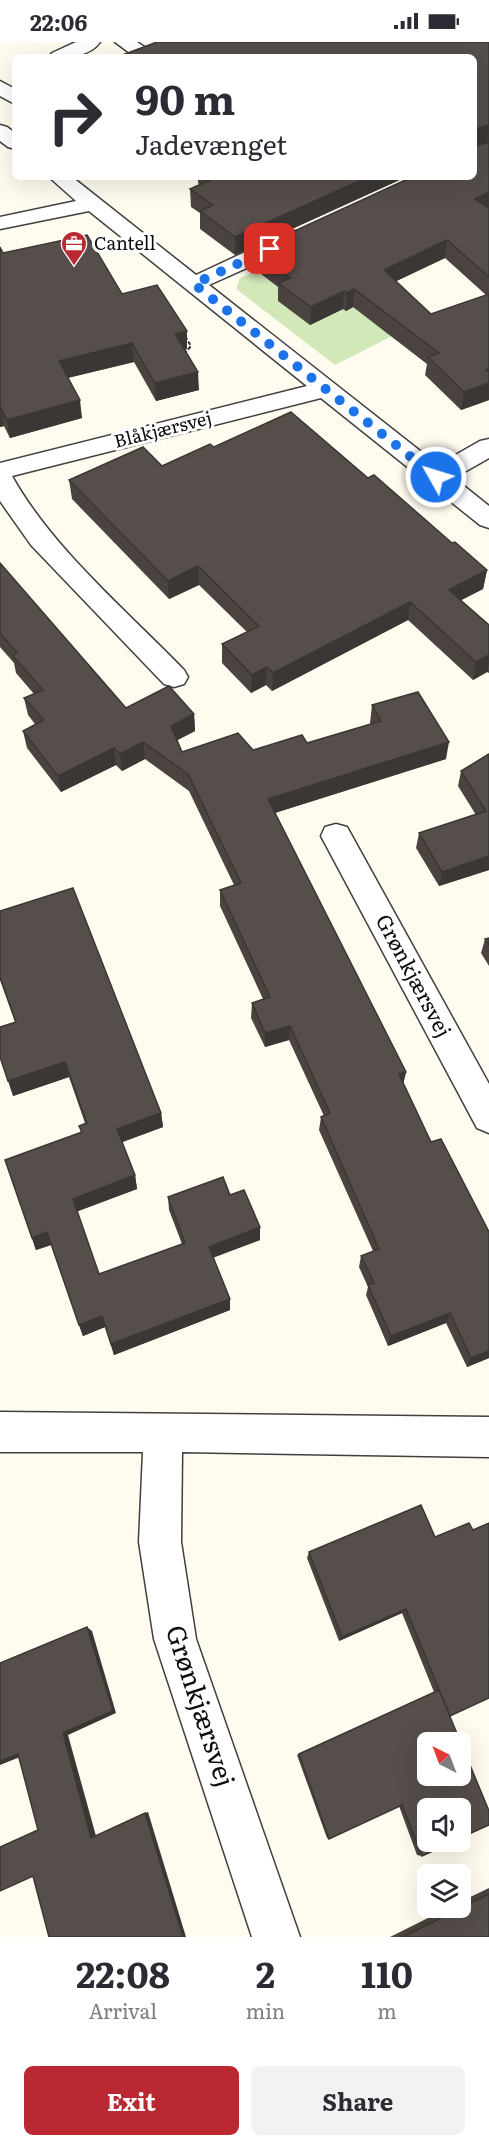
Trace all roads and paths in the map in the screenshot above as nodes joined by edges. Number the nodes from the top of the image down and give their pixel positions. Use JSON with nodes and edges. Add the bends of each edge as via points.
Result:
{"nodes":[{"id":1,"x":91,"y":42,"type":"edge"},
{"id":2,"x":124,"y":42,"type":"edge"},
{"id":3,"x":65,"y":54,"type":"edge"},
{"id":4,"x":144,"y":54,"type":"edge"},
{"id":5,"x":0,"y":86,"type":"edge"},
{"id":6,"x":12,"y":96,"type":"edge"},
{"id":7,"x":0,"y":131,"type":"edge"},
{"id":8,"x":12,"y":141,"type":"edge"},
{"id":9,"x":67,"y":180,"type":"edge"},
{"id":10,"x":93,"y":204,"type":"junction"},
{"id":11,"x":0,"y":223,"type":"edge"},
{"id":12,"x":317,"y":228,"type":"edge"},
{"id":13,"x":194,"y":284,"type":"junction"},
{"id":14,"x":182,"y":331,"type":"edge"},
{"id":15,"x":182,"y":357,"type":"edge"},
{"id":16,"x":326,"y":389,"type":"junction"},
{"id":17,"x":489,"y":447,"type":"edge"},
{"id":18,"x":0,"y":471,"type":"edge"},
{"id":19,"x":0,"y":477,"type":"edge"},
{"id":20,"x":436,"y":477,"type":"junction"},
{"id":21,"x":489,"y":519,"type":"edge"},
{"id":22,"x":174,"y":677,"type":"dead end"},
{"id":23,"x":336,"y":836,"type":"dead end"},
{"id":24,"x":489,"y":1117,"type":"edge"},
{"id":25,"x":0,"y":1432,"type":"edge"},
{"id":26,"x":163,"y":1432,"type":"junction"},
{"id":27,"x":489,"y":1437,"type":"edge"},
{"id":28,"x":276,"y":1937,"type":"edge"}],
"edges":[{"from":1,"to":3,"type":"street"},
{"from":2,"to":4,"type":"street"},
{"from":5,"to":6,"type":"street"},
{"from":7,"to":8,"type":"street"},
{"from":9,"to":10,"type":"street"},
{"from":10,"to":11,"type":"street"},
{"from":10,"to":13,"type":"street"},
{"from":12,"to":13,"type":"street"},
{"from":13,"to":16,"type":"street"},
{"from":14,"to":15,"type":"path","via":[[191,346]]},
{"from":16,"to":18,"type":"street","name":"Blåkjærsvej"},
{"from":16,"to":20,"type":"street"},
{"from":17,"to":20,"type":"street"},
{"from":19,"to":22,"type":"street","via":[[40,539]]},
{"from":20,"to":21,"type":"street"},
{"from":23,"to":24,"type":"street","name":"Grønkjærsvej"},
{"from":25,"to":26,"type":"street"},
{"from":26,"to":27,"type":"street"},
{"from":26,"to":28,"type":"street","name":"Grønkjærsvej","via":[[160,1542],[175,1640]]}]}
